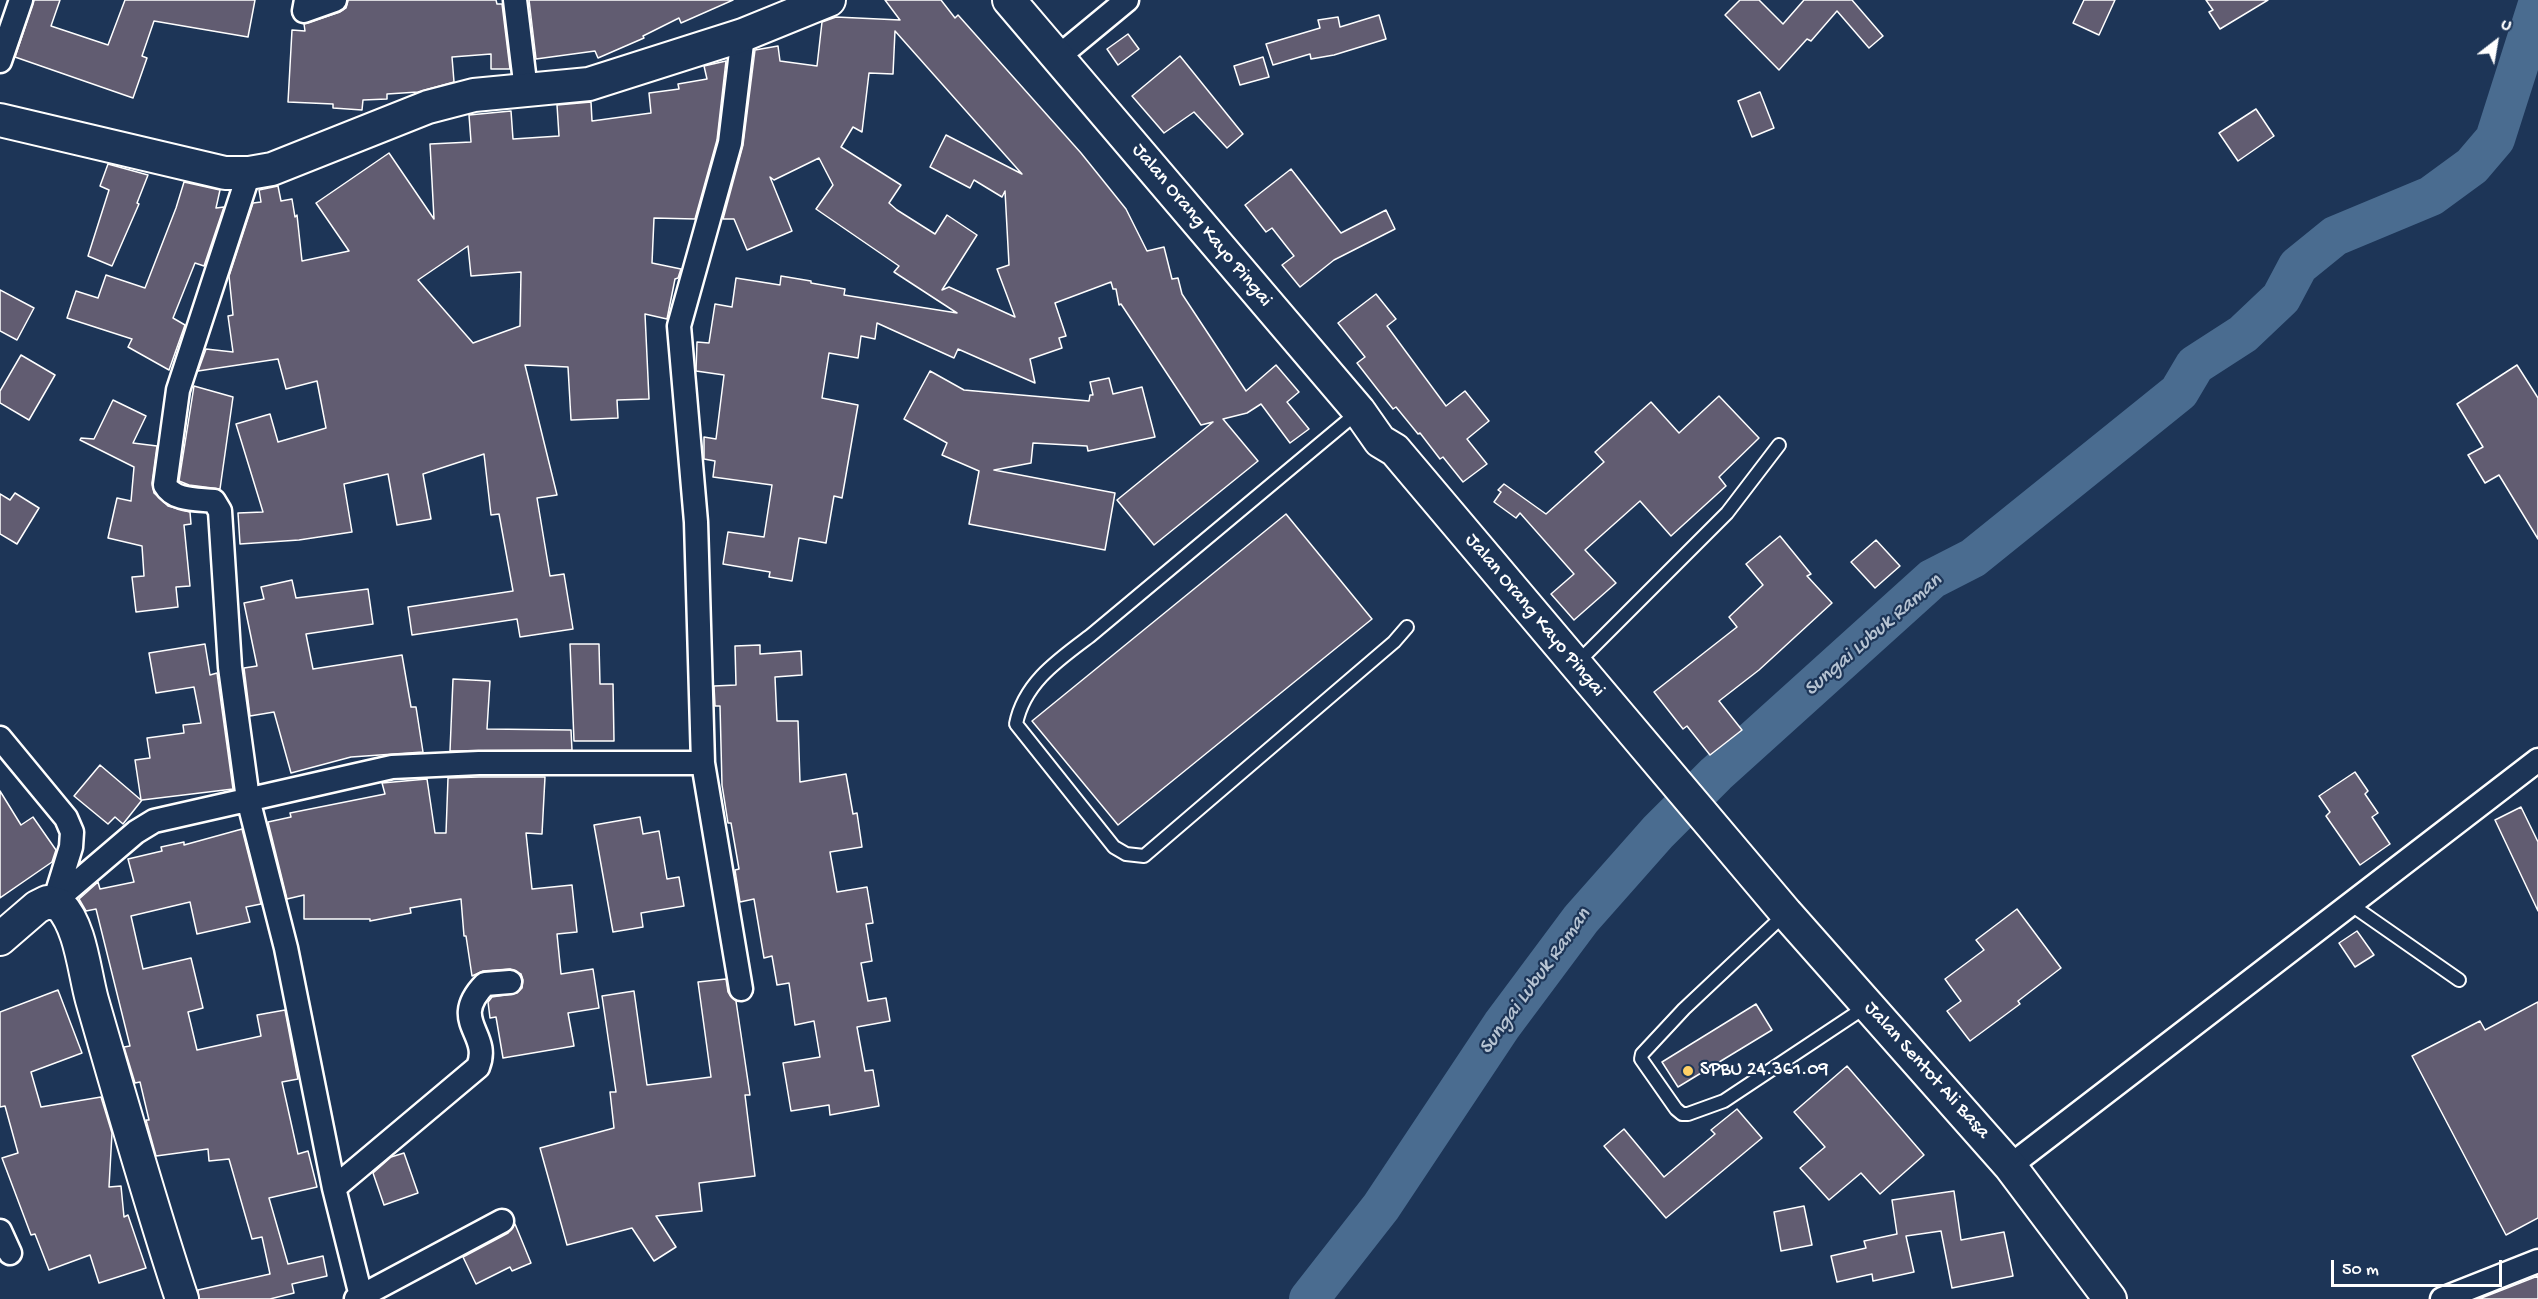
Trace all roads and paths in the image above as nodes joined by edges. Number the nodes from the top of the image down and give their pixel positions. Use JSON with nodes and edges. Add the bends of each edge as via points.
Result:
{"nodes":[{"id":1,"x":21,"y":0,"type":"edge"},
{"id":2,"x":306,"y":0,"type":"edge"},
{"id":3,"x":335,"y":0,"type":"edge"},
{"id":4,"x":515,"y":0,"type":"edge"},
{"id":5,"x":829,"y":0,"type":"edge"},
{"id":6,"x":1009,"y":0,"type":"edge"},
{"id":7,"x":1028,"y":0,"type":"edge"},
{"id":8,"x":1127,"y":0,"type":"edge"},
{"id":9,"x":743,"y":35,"type":"junction"},
{"id":10,"x":1069,"y":48,"type":"junction"},
{"id":11,"x":0,"y":61,"type":"edge"},
{"id":12,"x":526,"y":90,"type":"junction"},
{"id":13,"x":0,"y":120,"type":"edge"},
{"id":14,"x":249,"y":173,"type":"junction"},
{"id":15,"x":1359,"y":411,"type":"junction"},
{"id":16,"x":1779,"y":445,"type":"dead end"},
{"id":17,"x":1395,"y":450,"type":"junction"},
{"id":18,"x":1407,"y":627,"type":"dead end"},
{"id":19,"x":1575,"y":665,"type":"junction"},
{"id":20,"x":0,"y":738,"type":"edge"},
{"id":21,"x":2538,"y":760,"type":"edge"},
{"id":22,"x":703,"y":764,"type":"junction"},
{"id":23,"x":248,"y":799,"type":"junction"},
{"id":24,"x":1734,"y":850,"type":"joint"},
{"id":25,"x":54,"y":902,"type":"junction"},
{"id":26,"x":2350,"y":904,"type":"junction"},
{"id":27,"x":1786,"y":913,"type":"junction"},
{"id":28,"x":0,"y":939,"type":"edge"},
{"id":29,"x":2459,"y":980,"type":"dead end"},
{"id":30,"x":510,"y":982,"type":"dead end"},
{"id":31,"x":741,"y":989,"type":"dead end"},
{"id":32,"x":1868,"y":1005,"type":"junction"},
{"id":33,"x":2010,"y":1166,"type":"junction"},
{"id":34,"x":334,"y":1188,"type":"junction"},
{"id":35,"x":502,"y":1221,"type":"dead end"},
{"id":36,"x":0,"y":1231,"type":"edge"},
{"id":37,"x":10,"y":1253,"type":"dead end"},
{"id":38,"x":2538,"y":1261,"type":"edge"},
{"id":39,"x":359,"y":1298,"type":"edge"},
{"id":40,"x":182,"y":1299,"type":"edge"},
{"id":41,"x":2110,"y":1299,"type":"edge"},
{"id":42,"x":2442,"y":1299,"type":"edge"}],
"edges":[{"from":1,"to":11,"type":"street"},
{"from":2,"to":3,"type":"street","via":[[304,11]]},
{"from":4,"to":12,"type":"street"},
{"from":5,"to":9,"type":"main road"},
{"from":6,"to":15,"type":"main road","name":"Jalan Orang Kayo Pingai"},
{"from":7,"to":10,"type":"main road","name":"Jalan Orang Kayo Pingai"},
{"from":8,"to":10,"type":"street"},
{"from":9,"to":12,"type":"main road","via":[[589,84]]},
{"from":9,"to":22,"type":"street","via":[[730,143],[679,326],[696,522]]},
{"from":10,"to":17,"type":"main road","name":"Jalan Orang Kayo Pingai","via":[[1394,431]]},
{"from":12,"to":14,"type":"main road","via":[[428,107],[272,169]]},
{"from":13,"to":14,"type":"main road","via":[[225,173]]},
{"from":14,"to":23,"type":"street","via":[[178,390],[165,485],[176,496],[214,501],[220,511],[230,667]]},
{"from":15,"to":17,"type":"main road","name":"Jalan Orang Kayo Pingai","via":[[1380,441]]},
{"from":15,"to":18,"type":"lane","via":[[1048,667],[1023,700],[1016,724],[1114,847],[1126,854],[1144,856]]},
{"from":16,"to":19,"type":"lane","via":[[1727,513]]},
{"from":17,"to":19,"type":"main road","name":"Jalan Orang Kayo Pingai"},
{"from":19,"to":24,"type":"main road","name":"Jalan Orang Kayo Pingai"},
{"from":20,"to":25,"type":"street","via":[[66,818],[72,832]]},
{"from":21,"to":26,"type":"street"},
{"from":22,"to":23,"type":"street","via":[[479,763],[392,767]]},
{"from":22,"to":31,"type":"street"},
{"from":23,"to":25,"type":"street","via":[[154,821]]},
{"from":23,"to":34,"type":"street","via":[[286,948]]},
{"from":24,"to":27,"type":"main road","name":"Jalan Sentot Ali Basa"},
{"from":25,"to":28,"type":"main road","via":[[37,907]]},
{"from":25,"to":40,"type":"main road","via":[[73,922],[90,994]]},
{"from":26,"to":29,"type":"lane"},
{"from":26,"to":33,"type":"street"},
{"from":27,"to":32,"type":"main road","name":"Jalan Sentot Ali Basa"},
{"from":27,"to":32,"type":"lane","via":[[1642,1054],[1641,1059],[1676,1109],[1688,1114],[1724,1101]]},
{"from":30,"to":34,"type":"street","via":[[485,984],[471,1005],[471,1026],[481,1045],[478,1068]]},
{"from":32,"to":33,"type":"main road","name":"Jalan Sentot Ali Basa"},
{"from":33,"to":41,"type":"main road","name":"Jalan Sentot Ali Basa"},
{"from":34,"to":39,"type":"street"},
{"from":35,"to":39,"type":"street"},
{"from":36,"to":37,"type":"street"},
{"from":38,"to":42,"type":"street"}]}
